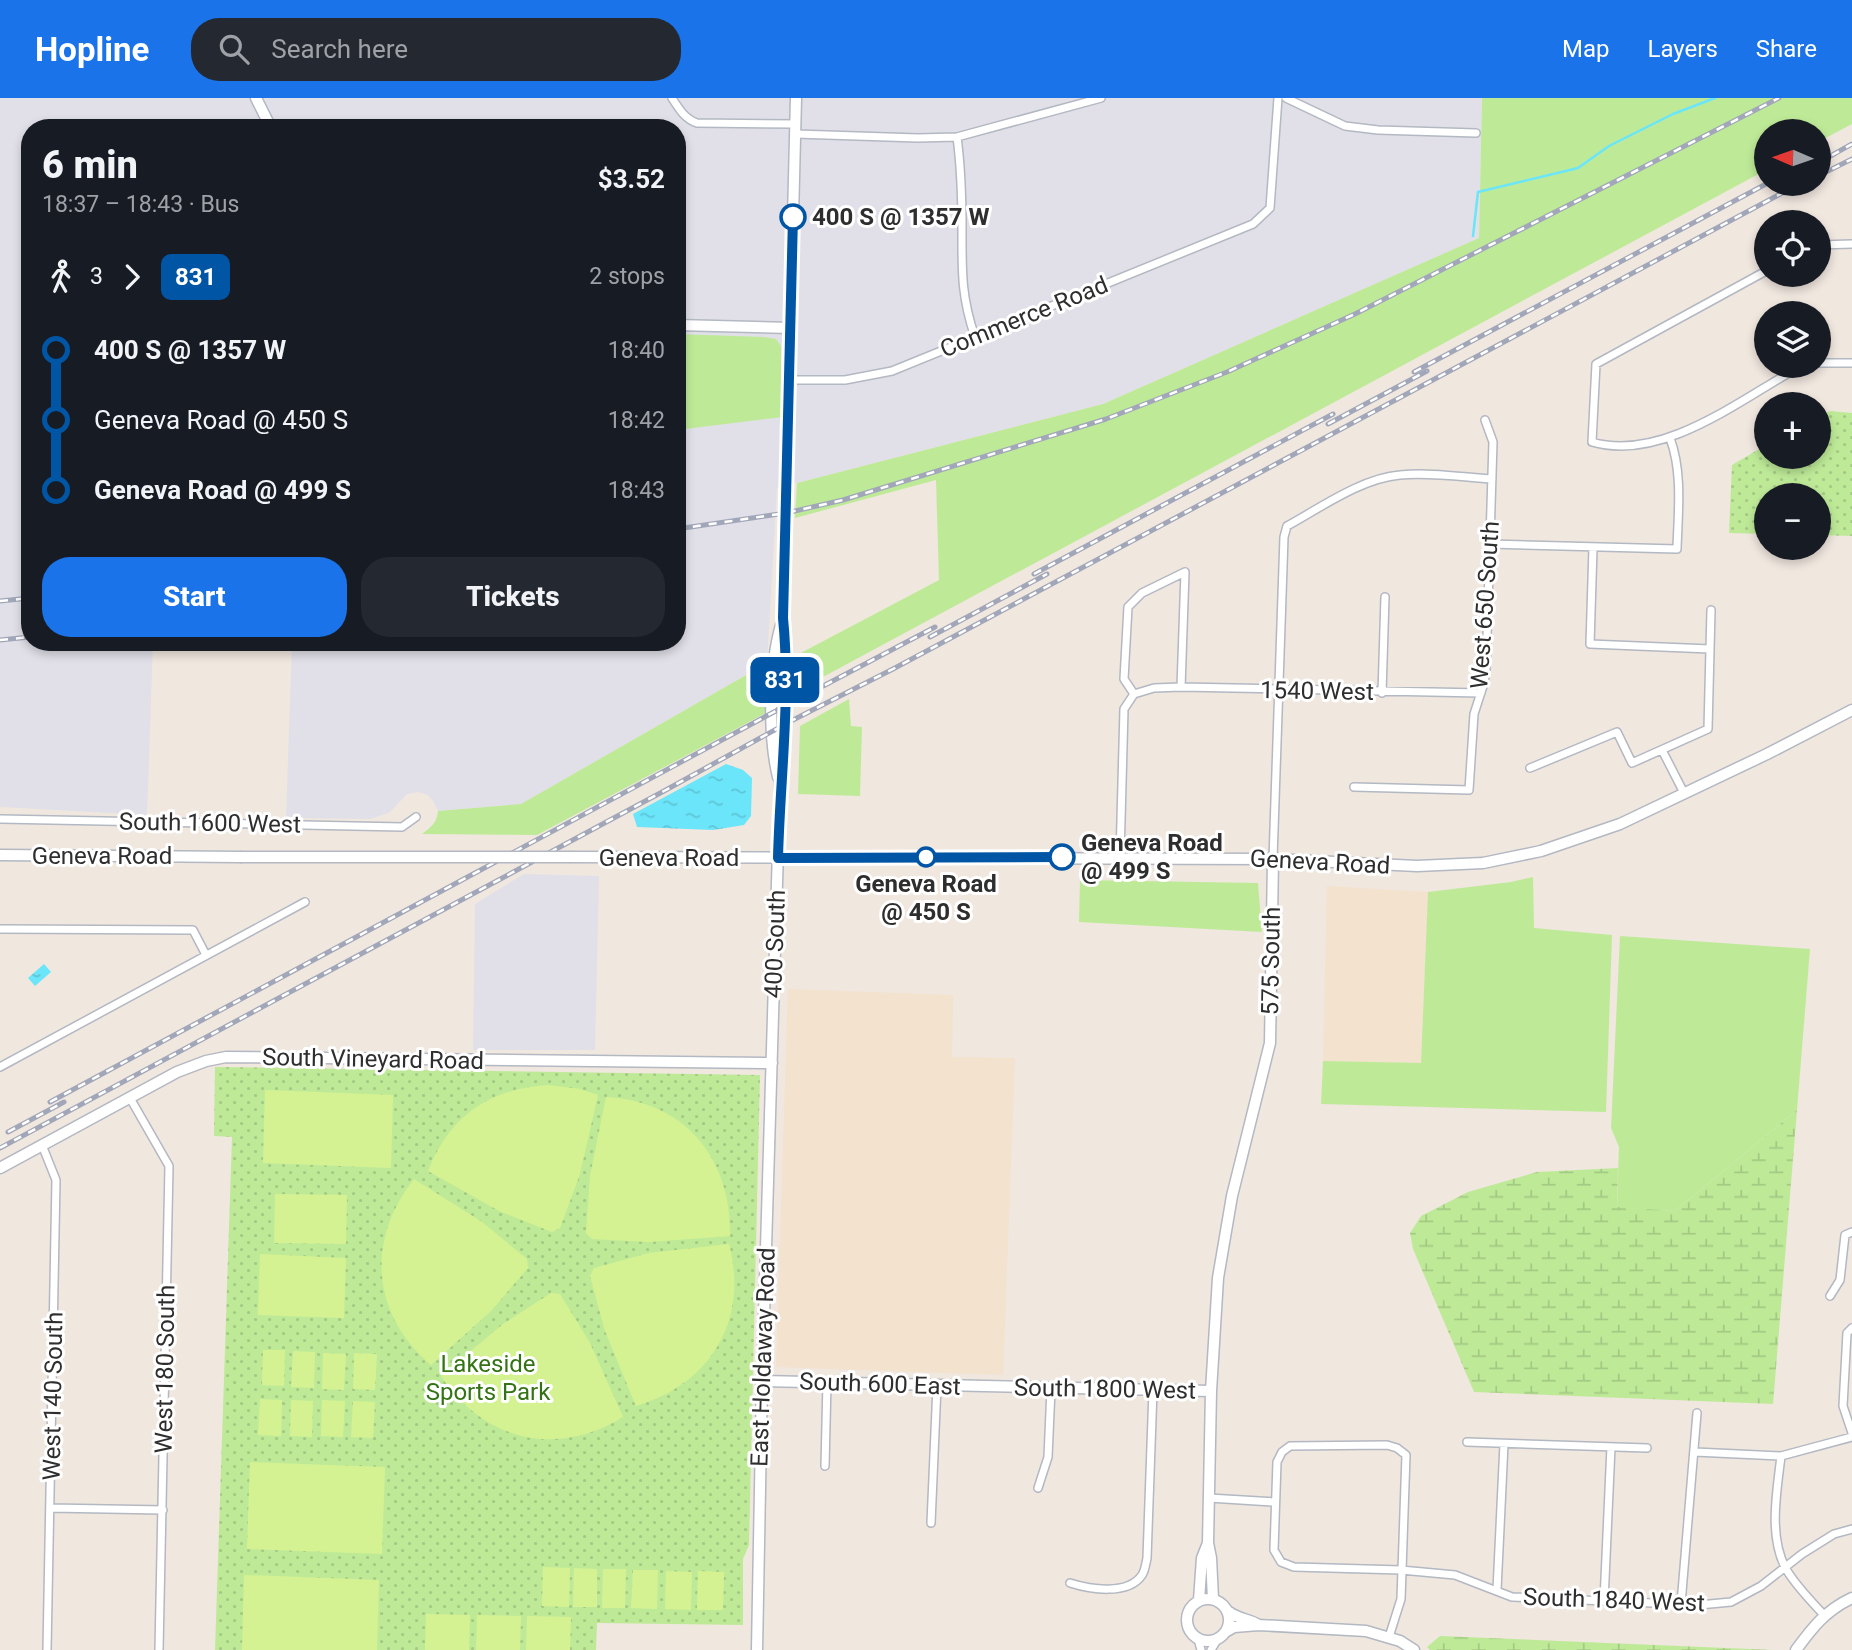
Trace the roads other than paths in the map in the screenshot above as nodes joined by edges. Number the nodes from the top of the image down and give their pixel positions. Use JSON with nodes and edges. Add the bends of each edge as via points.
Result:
{"nodes":[{"id":1,"x":256,"y":98,"type":"edge"},
{"id":2,"x":673,"y":98,"type":"edge"},
{"id":3,"x":796,"y":98,"type":"edge"},
{"id":4,"x":1101,"y":98,"type":"edge"},
{"id":5,"x":1278,"y":98,"type":"edge"},
{"id":6,"x":1286,"y":98,"type":"edge"},
{"id":7,"x":266,"y":119,"type":"edge"},
{"id":8,"x":795,"y":129,"type":"junction"},
{"id":9,"x":1476,"y":132,"type":"dead end"},
{"id":10,"x":957,"y":137,"type":"junction"},
{"id":11,"x":1852,"y":243,"type":"edge"},
{"id":12,"x":1831,"y":244,"type":"edge"},
{"id":13,"x":1754,"y":278,"type":"edge"},
{"id":14,"x":686,"y":325,"type":"edge"},
{"id":15,"x":790,"y":328,"type":"junction"},
{"id":16,"x":975,"y":337,"type":"junction"},
{"id":17,"x":1831,"y":363,"type":"edge"},
{"id":18,"x":1852,"y":363,"type":"edge"},
{"id":19,"x":1779,"y":378,"type":"edge"},
{"id":20,"x":789,"y":380,"type":"junction"},
{"id":21,"x":1485,"y":420,"type":"dead end"},
{"id":22,"x":1670,"y":438,"type":"junction"},
{"id":23,"x":1492,"y":479,"type":"junction"},
{"id":24,"x":1490,"y":544,"type":"junction"},
{"id":25,"x":1594,"y":548,"type":"junction"},
{"id":26,"x":1385,"y":597,"type":"dead end"},
{"id":27,"x":1711,"y":610,"type":"dead end"},
{"id":28,"x":1710,"y":649,"type":"junction"},
{"id":29,"x":1181,"y":687,"type":"junction"},
{"id":30,"x":1280,"y":691,"type":"junction"},
{"id":31,"x":1382,"y":693,"type":"junction"},
{"id":32,"x":1133,"y":694,"type":"junction"},
{"id":33,"x":1480,"y":694,"type":"junction"},
{"id":34,"x":1852,"y":710,"type":"edge"},
{"id":35,"x":1662,"y":750,"type":"junction"},
{"id":36,"x":1531,"y":768,"type":"dead end"},
{"id":37,"x":1354,"y":787,"type":"dead end"},
{"id":38,"x":1684,"y":793,"type":"junction"},
{"id":39,"x":416,"y":817,"type":"dead end"},
{"id":40,"x":0,"y":819,"type":"edge"},
{"id":41,"x":0,"y":855,"type":"edge"},
{"id":42,"x":778,"y":858,"type":"junction"},
{"id":43,"x":1120,"y":858,"type":"junction"},
{"id":44,"x":1273,"y":859,"type":"junction"},
{"id":45,"x":305,"y":902,"type":"dead end"},
{"id":46,"x":0,"y":929,"type":"edge"},
{"id":47,"x":206,"y":955,"type":"junction"},
{"id":48,"x":772,"y":1063,"type":"junction"},
{"id":49,"x":0,"y":1067,"type":"edge"},
{"id":50,"x":130,"y":1098,"type":"junction"},
{"id":51,"x":42,"y":1144,"type":"junction"},
{"id":52,"x":0,"y":1168,"type":"edge"},
{"id":53,"x":1849,"y":1233,"type":"edge"},
{"id":54,"x":1830,"y":1296,"type":"dead end"},
{"id":55,"x":1852,"y":1328,"type":"edge"},
{"id":56,"x":762,"y":1381,"type":"junction"},
{"id":57,"x":827,"y":1382,"type":"junction"},
{"id":58,"x":937,"y":1386,"type":"junction"},
{"id":59,"x":998,"y":1388,"type":"joint"},
{"id":60,"x":1051,"y":1389,"type":"junction"},
{"id":61,"x":1153,"y":1390,"type":"junction"},
{"id":62,"x":1211,"y":1391,"type":"junction"},
{"id":63,"x":1698,"y":1413,"type":"dead end"},
{"id":64,"x":1852,"y":1435,"type":"edge"},
{"id":65,"x":1467,"y":1442,"type":"dead end"},
{"id":66,"x":1504,"y":1444,"type":"junction"},
{"id":67,"x":1611,"y":1447,"type":"junction"},
{"id":68,"x":1647,"y":1448,"type":"dead end"},
{"id":69,"x":1695,"y":1452,"type":"junction"},
{"id":70,"x":1780,"y":1456,"type":"junction"},
{"id":71,"x":825,"y":1466,"type":"dead end"},
{"id":72,"x":1038,"y":1488,"type":"dead end"},
{"id":73,"x":1209,"y":1498,"type":"junction"},
{"id":74,"x":1274,"y":1502,"type":"junction"},
{"id":75,"x":51,"y":1508,"type":"junction"},
{"id":76,"x":163,"y":1510,"type":"junction"},
{"id":77,"x":931,"y":1523,"type":"dead end"},
{"id":78,"x":1852,"y":1529,"type":"edge"},
{"id":79,"x":1208,"y":1543,"type":"junction"},
{"id":80,"x":1786,"y":1568,"type":"junction"},
{"id":81,"x":1401,"y":1570,"type":"junction"},
{"id":82,"x":1070,"y":1583,"type":"dead end"},
{"id":83,"x":1497,"y":1590,"type":"junction"},
{"id":84,"x":1213,"y":1598,"type":"junction"},
{"id":85,"x":1852,"y":1598,"type":"edge"},
{"id":86,"x":1199,"y":1600,"type":"junction"},
{"id":87,"x":1604,"y":1601,"type":"junction"},
{"id":88,"x":1681,"y":1604,"type":"junction"},
{"id":89,"x":1228,"y":1612,"type":"junction"},
{"id":90,"x":1824,"y":1615,"type":"junction"},
{"id":91,"x":1259,"y":1625,"type":"junction"},
{"id":92,"x":1227,"y":1631,"type":"junction"},
{"id":93,"x":1389,"y":1637,"type":"junction"},
{"id":94,"x":1198,"y":1639,"type":"junction"},
{"id":95,"x":1217,"y":1640,"type":"junction"},
{"id":96,"x":47,"y":1650,"type":"edge"},
{"id":97,"x":159,"y":1650,"type":"edge"},
{"id":98,"x":757,"y":1650,"type":"edge"},
{"id":99,"x":1201,"y":1650,"type":"edge"},
{"id":100,"x":1211,"y":1650,"type":"edge"},
{"id":101,"x":1414,"y":1650,"type":"edge"},
{"id":102,"x":1796,"y":1650,"type":"edge"}],
"edges":[{"from":1,"to":7,"type":"street"},
{"from":2,"to":8,"type":"street","via":[[683,114],[697,123]]},
{"from":3,"to":8,"type":"street","name":"400 South"},
{"from":4,"to":10,"type":"street"},
{"from":5,"to":16,"type":"street","name":"Commerce Road","via":[[1270,208],[1253,224]]},
{"from":6,"to":9,"type":"street","via":[[1345,126]]},
{"from":8,"to":10,"type":"street"},
{"from":8,"to":15,"type":"street","name":"400 South"},
{"from":10,"to":16,"type":"street","via":[[961,275],[965,310]]},
{"from":11,"to":12,"type":"street"},
{"from":13,"to":22,"type":"street","via":[[1596,364],[1592,442],[1609,447],[1638,446]]},
{"from":14,"to":15,"type":"street"},
{"from":15,"to":20,"type":"street","name":"400 South"},
{"from":16,"to":20,"type":"street","name":"Commerce Road","via":[[872,376]]},
{"from":17,"to":18,"type":"street"},
{"from":19,"to":22,"type":"street"},
{"from":20,"to":42,"type":"street","name":"400 South","via":[[784,752]]},
{"from":21,"to":23,"type":"street","name":"West 650 South","via":[[1493,442]]},
{"from":22,"to":25,"type":"street","via":[[1679,485],[1677,549]]},
{"from":23,"to":24,"type":"street","name":"West 650 South"},
{"from":23,"to":30,"type":"street","name":"575 South","via":[[1381,478],[1287,526]]},
{"from":24,"to":25,"type":"street"},
{"from":24,"to":33,"type":"street","name":"West 650 South","via":[[1486,668]]},
{"from":25,"to":28,"type":"street","via":[[1590,644]]},
{"from":26,"to":31,"type":"street"},
{"from":27,"to":28,"type":"street"},
{"from":28,"to":35,"type":"street","via":[[1708,729]]},
{"from":29,"to":30,"type":"street","name":"1540 West"},
{"from":29,"to":32,"type":"street","name":"1540 West"},
{"from":29,"to":32,"type":"street","via":[[1185,572],[1142,593],[1128,607],[1124,679]]},
{"from":30,"to":31,"type":"street","name":"1540 West"},
{"from":30,"to":44,"type":"street","name":"575 South"},
{"from":31,"to":33,"type":"street","name":"1540 West"},
{"from":32,"to":43,"type":"street","via":[[1124,709]]},
{"from":33,"to":37,"type":"street","name":"West 650 South","via":[[1474,714],[1469,790]]},
{"from":34,"to":38,"type":"street","name":"Geneva Road"},
{"from":35,"to":36,"type":"street","via":[[1632,763],[1617,732]]},
{"from":35,"to":38,"type":"street"},
{"from":38,"to":44,"type":"street","name":"Geneva Road","via":[[1599,833],[1495,862],[1417,866]]},
{"from":39,"to":40,"type":"street","name":"South 1600 West","via":[[402,827]]},
{"from":41,"to":42,"type":"street","name":"Geneva Road","bridge":true},
{"from":42,"to":43,"type":"street","name":"Geneva Road"},
{"from":42,"to":48,"type":"street","name":"400 South"},
{"from":43,"to":44,"type":"street","name":"Geneva Road"},
{"from":44,"to":62,"type":"street","name":"575 South","via":[[1270,1043],[1232,1196],[1218,1278]]},
{"from":45,"to":47,"type":"street"},
{"from":46,"to":47,"type":"street","via":[[193,930]]},
{"from":47,"to":49,"type":"street"},
{"from":48,"to":50,"type":"street","name":"South Vineyard Road","via":[[226,1057],[177,1072]]},
{"from":48,"to":56,"type":"street","name":"East Holdaway Road"},
{"from":50,"to":51,"type":"street","name":"South Vineyard Road"},
{"from":50,"to":76,"type":"street","name":"West 180 South","via":[[169,1166]]},
{"from":51,"to":52,"type":"street","name":"South Vineyard Road"},
{"from":51,"to":75,"type":"street","name":"West 140 South","via":[[56,1180]]},
{"from":53,"to":54,"type":"street","via":[[1840,1280]]},
{"from":55,"to":64,"type":"street","via":[[1847,1333],[1843,1406]]},
{"from":56,"to":57,"type":"street","name":"South 600 East"},
{"from":56,"to":98,"type":"street","name":"East Holdaway Road"},
{"from":57,"to":58,"type":"street","name":"South 600 East"},
{"from":57,"to":71,"type":"street"},
{"from":58,"to":59,"type":"street","name":"South 600 East"},
{"from":58,"to":77,"type":"street"},
{"from":59,"to":60,"type":"street","name":"South 1800 West"},
{"from":60,"to":61,"type":"street","name":"South 1800 West"},
{"from":60,"to":72,"type":"street","via":[[1048,1457]]},
{"from":61,"to":62,"type":"street","name":"South 1800 West"},
{"from":61,"to":82,"type":"street","via":[[1147,1558],[1142,1576],[1128,1586],[1112,1588]]},
{"from":62,"to":73,"type":"street","name":"575 South"},
{"from":63,"to":69,"type":"street"},
{"from":64,"to":70,"type":"street"},
{"from":65,"to":66,"type":"street"},
{"from":66,"to":67,"type":"street"},
{"from":66,"to":83,"type":"street"},
{"from":67,"to":68,"type":"street"},
{"from":67,"to":87,"type":"street"},
{"from":69,"to":70,"type":"street"},
{"from":69,"to":88,"type":"street"},
{"from":70,"to":80,"type":"street","via":[[1777,1542]]},
{"from":73,"to":74,"type":"street"},
{"from":73,"to":79,"type":"street","name":"575 South"},
{"from":74,"to":81,"type":"street","name":"South 1840 West","via":[[1274,1550],[1281,1562],[1294,1567]]},
{"from":74,"to":81,"type":"street","via":[[1276,1462],[1290,1446],[1397,1448],[1406,1455]]},
{"from":75,"to":76,"type":"street"},
{"from":75,"to":96,"type":"street","name":"West 140 South"},
{"from":76,"to":97,"type":"street","name":"West 180 South"},
{"from":78,"to":80,"type":"street","name":"South 1840 West","via":[[1834,1534]]},
{"from":79,"to":84,"type":"street"},
{"from":79,"to":86,"type":"street","via":[[1202,1558]]},
{"from":80,"to":88,"type":"street","name":"South 1840 West","via":[[1731,1602]]},
{"from":80,"to":90,"type":"street"},
{"from":81,"to":83,"type":"street","name":"South 1840 West","via":[[1455,1575]]},
{"from":81,"to":93,"type":"street","via":[[1401,1599]]},
{"from":83,"to":87,"type":"street","name":"South 1840 West","via":[[1512,1597]]},
{"from":84,"to":86,"type":"street"},
{"from":84,"to":89,"type":"street"},
{"from":85,"to":90,"type":"street"},
{"from":86,"to":94,"type":"street","via":[[1190,1608],[1187,1622]]},
{"from":87,"to":88,"type":"street","name":"South 1840 West"},
{"from":89,"to":91,"type":"street"},
{"from":89,"to":92,"type":"street"},
{"from":90,"to":102,"type":"street"},
{"from":91,"to":92,"type":"street"},
{"from":91,"to":93,"type":"street","via":[[1366,1631]]},
{"from":92,"to":95,"type":"street"},
{"from":93,"to":101,"type":"street"},
{"from":94,"to":95,"type":"street"},
{"from":94,"to":99,"type":"street"},
{"from":95,"to":100,"type":"street"}]}
